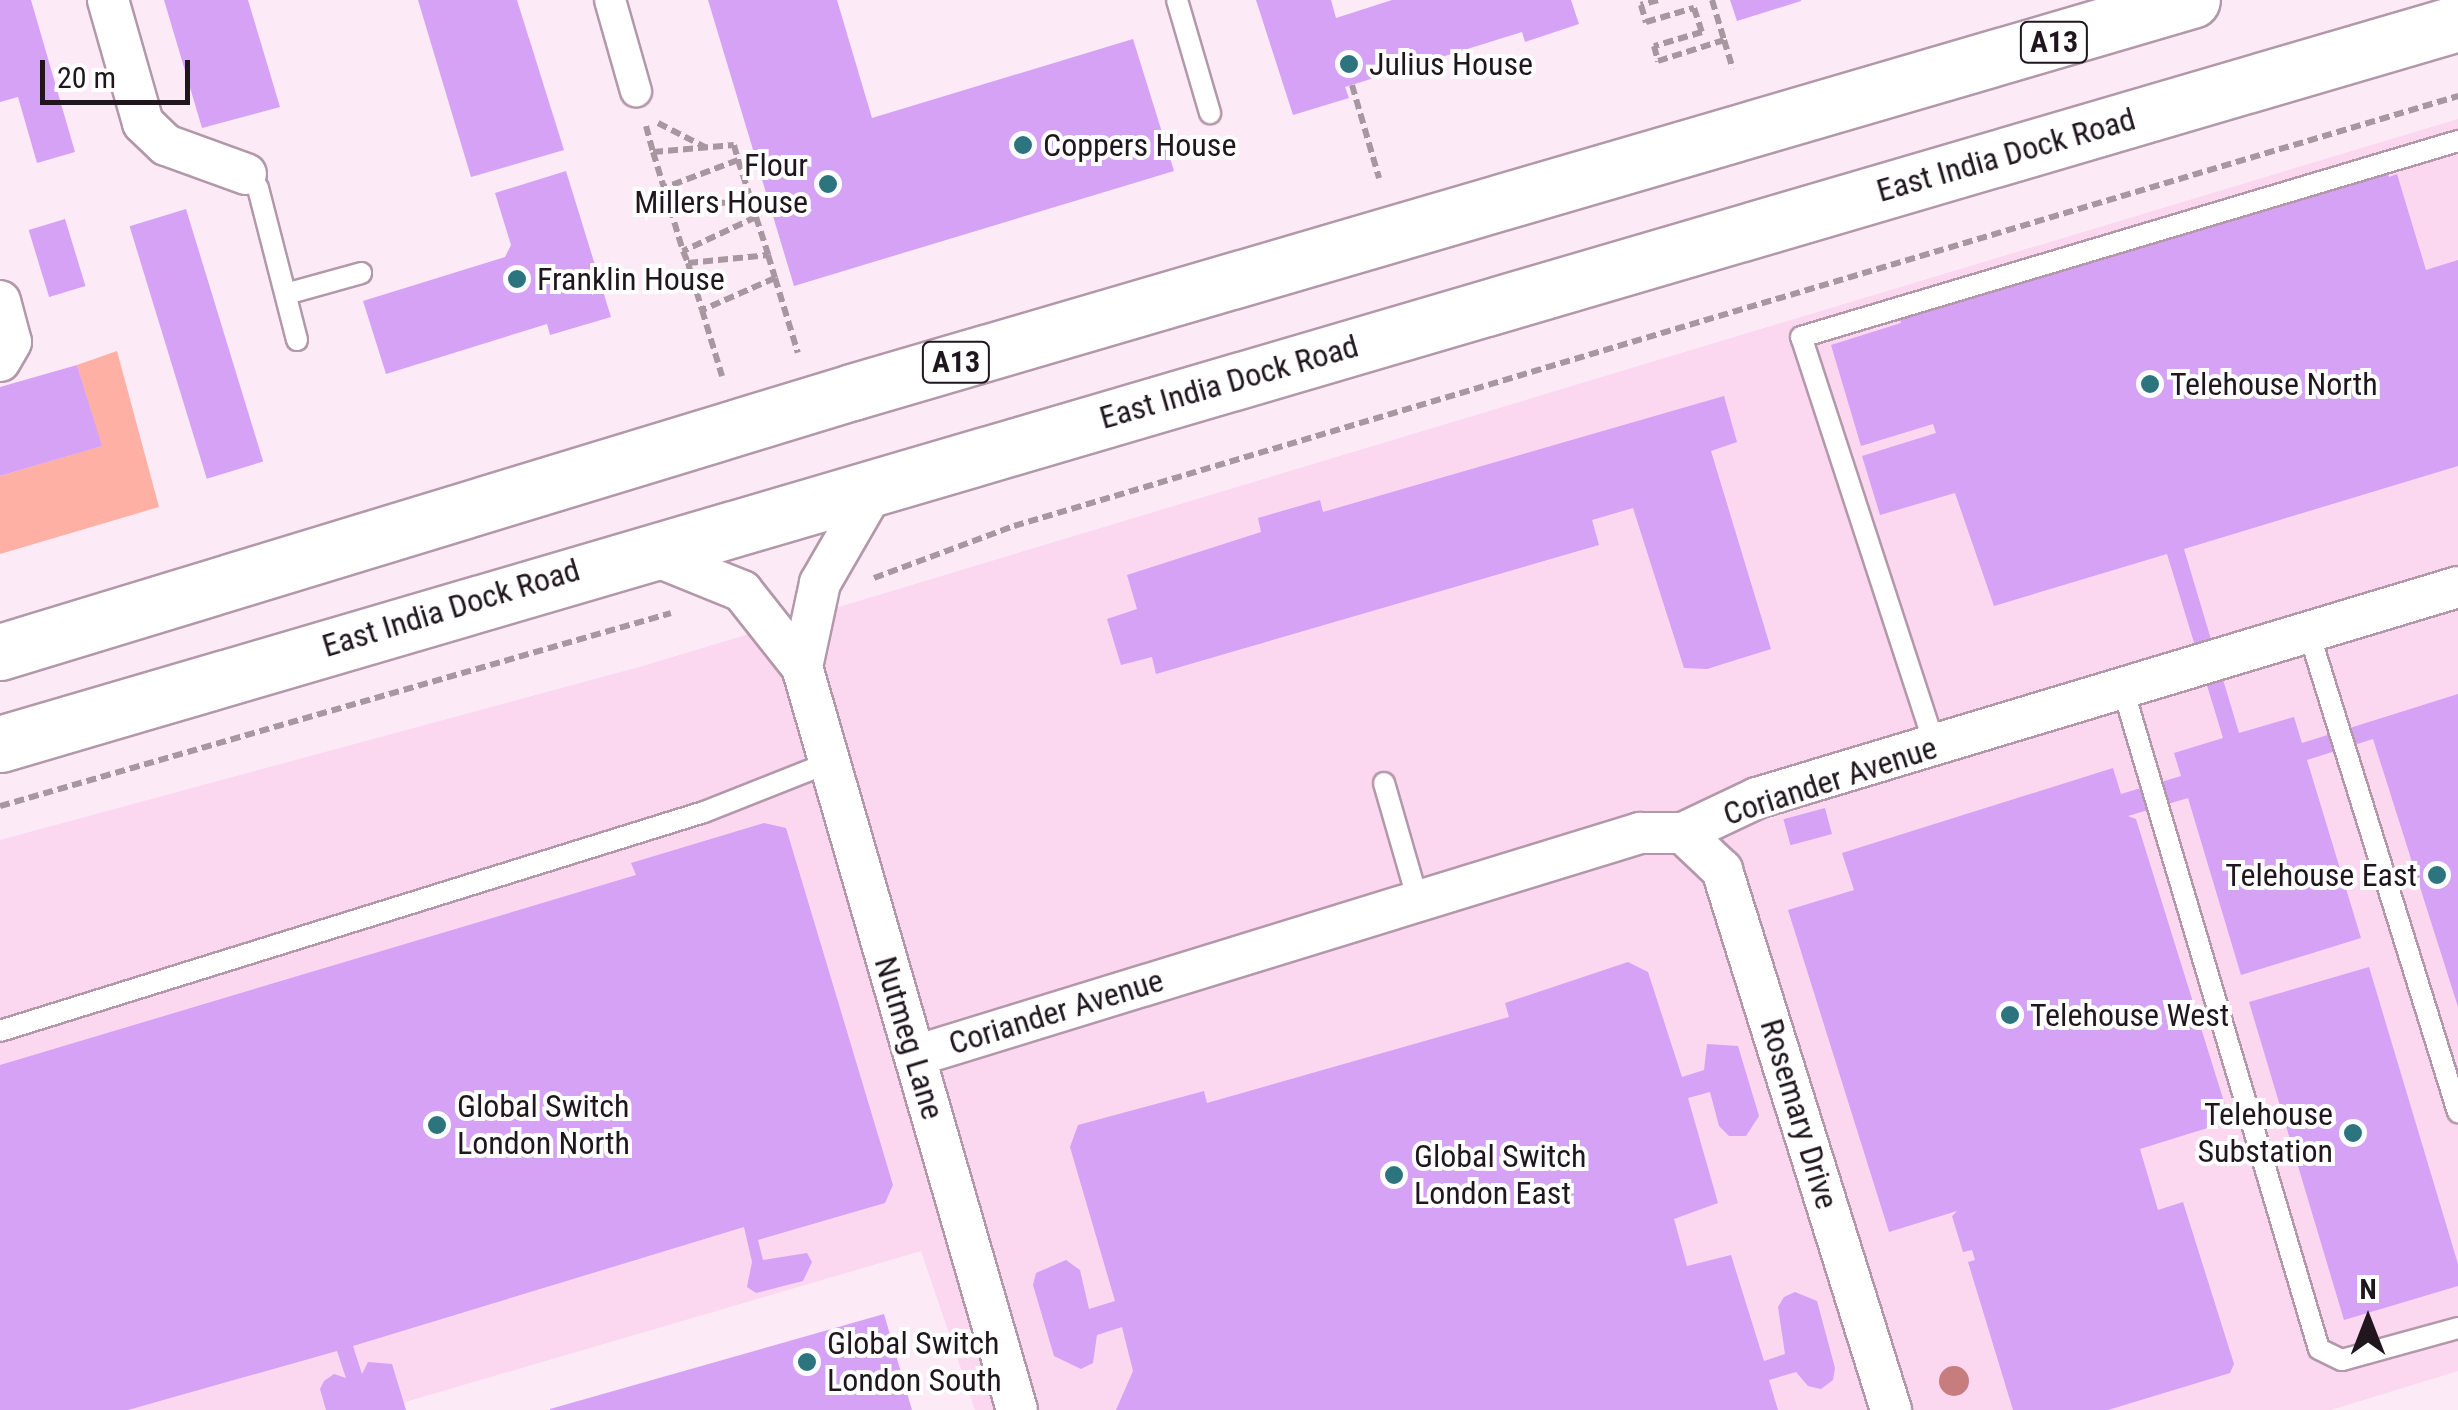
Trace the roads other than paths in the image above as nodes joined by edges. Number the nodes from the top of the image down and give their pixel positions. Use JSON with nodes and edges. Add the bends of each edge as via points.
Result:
{"nodes":[{"id":1,"x":108,"y":0,"type":"edge"},
{"id":2,"x":610,"y":0,"type":"edge"},
{"id":3,"x":1177,"y":0,"type":"edge"},
{"id":4,"x":2192,"y":0,"type":"edge"},
{"id":5,"x":2458,"y":23,"type":"edge"},
{"id":6,"x":636,"y":91,"type":"road end"},
{"id":7,"x":1210,"y":114,"type":"dead end"},
{"id":8,"x":2458,"y":142,"type":"edge"},
{"id":9,"x":246,"y":174,"type":"joint"},
{"id":10,"x":361,"y":273,"type":"dead end"},
{"id":11,"x":286,"y":294,"type":"junction"},
{"id":12,"x":0,"y":301,"type":"edge"},
{"id":13,"x":297,"y":340,"type":"dead end"},
{"id":14,"x":0,"y":361,"type":"edge"},
{"id":15,"x":879,"y":481,"type":"junction"},
{"id":16,"x":643,"y":551,"type":"junction"},
{"id":17,"x":2458,"y":588,"type":"edge"},
{"id":18,"x":2309,"y":633,"type":"junction"},
{"id":19,"x":0,"y":652,"type":"edge"},
{"id":20,"x":802,"y":667,"type":"junction"},
{"id":21,"x":2123,"y":690,"type":"junction"},
{"id":22,"x":0,"y":744,"type":"edge"},
{"id":23,"x":1936,"y":746,"type":"junction"},
{"id":24,"x":825,"y":764,"type":"junction"},
{"id":25,"x":1384,"y":784,"type":"dead end"},
{"id":26,"x":1683,"y":832,"type":"junction"},
{"id":27,"x":1418,"y":901,"type":"junction"},
{"id":28,"x":0,"y":1031,"type":"edge"},
{"id":29,"x":916,"y":1056,"type":"junction"},
{"id":30,"x":2458,"y":1112,"type":"edge"},
{"id":31,"x":2458,"y":1328,"type":"edge"},
{"id":32,"x":1017,"y":1410,"type":"edge"},
{"id":33,"x":1892,"y":1410,"type":"edge"}],
"edges":[{"from":1,"to":9,"type":"street","via":[[143,122],[166,145]]},
{"from":2,"to":6,"type":"street"},
{"from":3,"to":7,"type":"lane"},
{"from":4,"to":19,"type":"highway","number":"A13","via":[[852,392]]},
{"from":5,"to":15,"type":"highway","name":"East India Dock Road"},
{"from":8,"to":23,"type":"lane","via":[[1801,337]]},
{"from":9,"to":11,"type":"lane","via":[[258,188]]},
{"from":10,"to":11,"type":"lane"},
{"from":11,"to":13,"type":"lane"},
{"from":12,"to":14,"type":"street","via":[[11,342]]},
{"from":15,"to":16,"type":"highway","name":"East India Dock Road"},
{"from":15,"to":20,"type":"street","name":"Nutmeg Lane","via":[[820,583]]},
{"from":16,"to":20,"type":"street","name":"Nutmeg Lane","via":[[742,591]]},
{"from":16,"to":22,"type":"highway","name":"East India Dock Road"},
{"from":17,"to":18,"type":"street","name":"Coriander Avenue"},
{"from":18,"to":21,"type":"street","name":"Coriander Avenue"},
{"from":18,"to":30,"type":"lane"},
{"from":20,"to":24,"type":"street","name":"Nutmeg Lane"},
{"from":21,"to":23,"type":"street","name":"Coriander Avenue"},
{"from":21,"to":31,"type":"lane","via":[[2319,1350],[2342,1360]]},
{"from":23,"to":26,"type":"street","name":"Coriander Avenue","via":[[1757,798]]},
{"from":24,"to":28,"type":"lane","via":[[685,818]]},
{"from":24,"to":29,"type":"street","name":"Nutmeg Lane"},
{"from":25,"to":27,"type":"lane"},
{"from":26,"to":27,"type":"street","name":"Coriander Avenue","via":[[1640,834]]},
{"from":26,"to":33,"type":"street","name":"Rosemary Drive","via":[[1722,870]]},
{"from":27,"to":29,"type":"street","name":"Coriander Avenue"},
{"from":29,"to":32,"type":"street","name":"Nutmeg Lane"}]}
